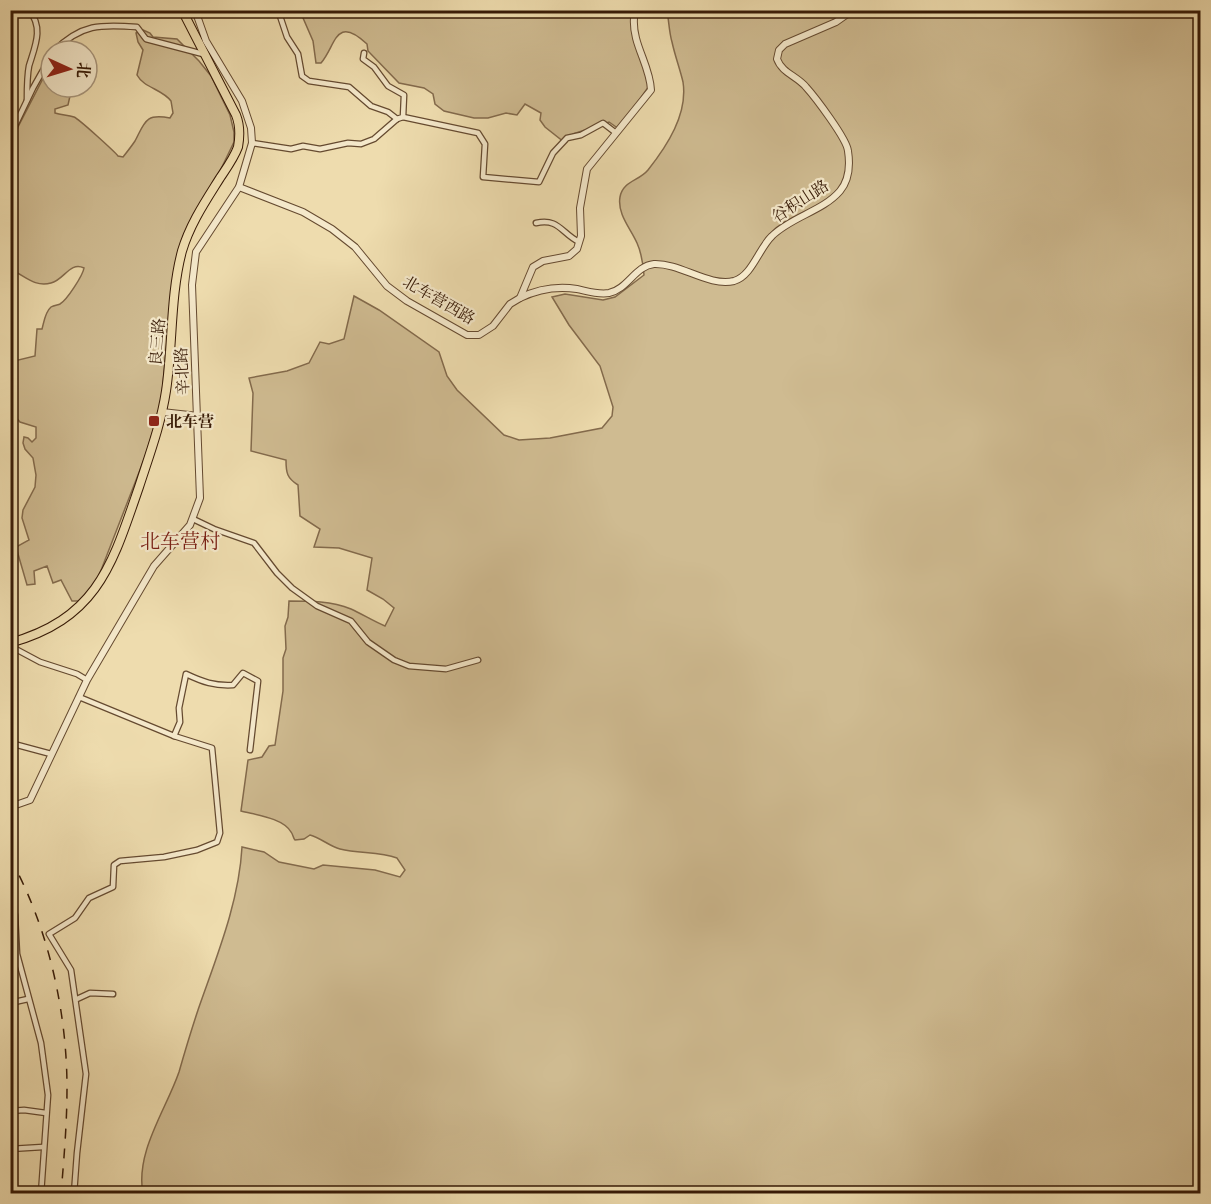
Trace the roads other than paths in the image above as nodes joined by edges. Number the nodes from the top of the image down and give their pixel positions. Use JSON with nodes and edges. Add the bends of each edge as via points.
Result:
{"nodes":[{"id":1,"x":29,"y":10,"type":"edge"},
{"id":2,"x":182,"y":10,"type":"edge"},
{"id":3,"x":195,"y":10,"type":"edge"},
{"id":4,"x":278,"y":10,"type":"edge"},
{"id":5,"x":853,"y":10,"type":"edge"},
{"id":6,"x":634,"y":18,"type":"dead end"},
{"id":7,"x":67,"y":39,"type":"edge"},
{"id":8,"x":364,"y":53,"type":"dead end"},
{"id":9,"x":205,"y":55,"type":"junction"},
{"id":10,"x":39,"y":78,"type":"edge"},
{"id":11,"x":27,"y":100,"type":"junction"},
{"id":12,"x":403,"y":117,"type":"junction"},
{"id":13,"x":397,"y":119,"type":"junction"},
{"id":14,"x":616,"y":133,"type":"junction"},
{"id":15,"x":10,"y":136,"type":"edge"},
{"id":16,"x":252,"y":143,"type":"junction"},
{"id":17,"x":239,"y":188,"type":"junction"},
{"id":18,"x":536,"y":223,"type":"dead end"},
{"id":19,"x":579,"y":242,"type":"junction"},
{"id":20,"x":520,"y":298,"type":"junction"},
{"id":21,"x":162,"y":412,"type":"junction"},
{"id":22,"x":198,"y":416,"type":"junction"},
{"id":23,"x":193,"y":519,"type":"junction"},
{"id":24,"x":10,"y":645,"type":"edge"},
{"id":25,"x":478,"y":660,"type":"dead end"},
{"id":26,"x":87,"y":680,"type":"junction"},
{"id":27,"x":79,"y":697,"type":"junction"},
{"id":28,"x":174,"y":736,"type":"junction"},
{"id":29,"x":10,"y":743,"type":"edge"},
{"id":30,"x":250,"y":750,"type":"dead end"},
{"id":31,"x":51,"y":754,"type":"junction"},
{"id":32,"x":10,"y":807,"type":"edge"},
{"id":33,"x":10,"y":893,"type":"edge"},
{"id":34,"x":113,"y":994,"type":"dead end"},
{"id":35,"x":28,"y":999,"type":"junction"},
{"id":36,"x":76,"y":999,"type":"junction"},
{"id":37,"x":10,"y":1003,"type":"edge"},
{"id":38,"x":10,"y":1111,"type":"edge"},
{"id":39,"x":46,"y":1113,"type":"junction"},
{"id":40,"x":43,"y":1147,"type":"junction"},
{"id":41,"x":10,"y":1149,"type":"edge"},
{"id":42,"x":41,"y":1194,"type":"edge"},
{"id":43,"x":74,"y":1194,"type":"edge"}],
"edges":[{"from":1,"to":11,"type":"street","via":[[38,26]]},
{"from":2,"to":9,"type":"main road","name":"良三路"},
{"from":3,"to":16,"type":"street","name":"辛北路","via":[[206,41],[242,101]]},
{"from":4,"to":13,"type":"street","via":[[298,54],[302,76],[309,81],[348,87],[371,106]]},
{"from":5,"to":20,"type":"street","name":"谷积山路","via":[[836,22],[785,44],[777,59],[784,70],[806,86],[846,143],[849,164],[845,183],[832,198],[773,234],[742,277],[720,280],[654,264],[641,268],[609,293],[551,288]]},
{"from":6,"to":14,"type":"street","via":[[634,35],[651,77],[651,90]]},
{"from":7,"to":9,"type":"street","via":[[85,28],[105,24],[136,27],[147,39],[159,44]]},
{"from":8,"to":12,"type":"street","via":[[363,59],[388,87],[404,95]]},
{"from":9,"to":21,"type":"main road","name":"良三路","via":[[237,115],[238,144],[194,221],[183,250]]},
{"from":10,"to":11,"type":"street"},
{"from":11,"to":15,"type":"street"},
{"from":12,"to":13,"type":"street"},
{"from":12,"to":14,"type":"street","via":[[478,133],[485,144],[483,177],[515,181],[539,182],[567,138],[603,123]]},
{"from":13,"to":16,"type":"street","via":[[374,139],[361,144],[291,149]]},
{"from":14,"to":19,"type":"street","via":[[587,168]]},
{"from":16,"to":17,"type":"street","name":"辛北路"},
{"from":17,"to":20,"type":"street","name":"北车营西路","via":[[303,212],[332,229],[355,247],[387,286],[467,334],[475,336],[487,331]]},
{"from":17,"to":22,"type":"street","name":"辛北路","via":[[200,246],[194,262]]},
{"from":18,"to":19,"type":"street","via":[[546,220],[559,225]]},
{"from":19,"to":20,"type":"street","name":"北车营西路","via":[[569,256],[533,267]]},
{"from":21,"to":22,"type":"street"},
{"from":21,"to":24,"type":"main road","name":"良三路","via":[[122,537],[99,586],[62,621]]},
{"from":22,"to":23,"type":"street","name":"辛北路","via":[[201,484]]},
{"from":23,"to":25,"type":"street","via":[[254,543],[292,588],[317,606],[351,621],[368,642],[394,660],[409,666],[446,669]]},
{"from":23,"to":26,"type":"street","name":"辛北路","via":[[154,566]]},
{"from":24,"to":26,"type":"street","via":[[40,662]]},
{"from":26,"to":27,"type":"street","name":"辛北路"},
{"from":27,"to":28,"type":"street"},
{"from":27,"to":31,"type":"street","name":"辛北路"},
{"from":28,"to":30,"type":"street","via":[[180,722],[186,674],[209,685],[233,685],[243,673],[258,681]]},
{"from":28,"to":36,"type":"street","via":[[212,748],[219,839],[197,850],[120,861],[114,865],[114,887],[89,898],[75,918],[49,934],[71,970]]},
{"from":29,"to":31,"type":"street"},
{"from":31,"to":32,"type":"street","name":"辛北路","via":[[30,800]]},
{"from":33,"to":35,"type":"street","via":[[17,954]]},
{"from":34,"to":36,"type":"street","via":[[90,993]]},
{"from":35,"to":37,"type":"street"},
{"from":35,"to":39,"type":"street","via":[[41,1043],[48,1095]]},
{"from":36,"to":43,"type":"street","via":[[86,1074]]},
{"from":38,"to":39,"type":"street"},
{"from":39,"to":40,"type":"street"},
{"from":40,"to":41,"type":"street"},
{"from":40,"to":42,"type":"street"}]}
